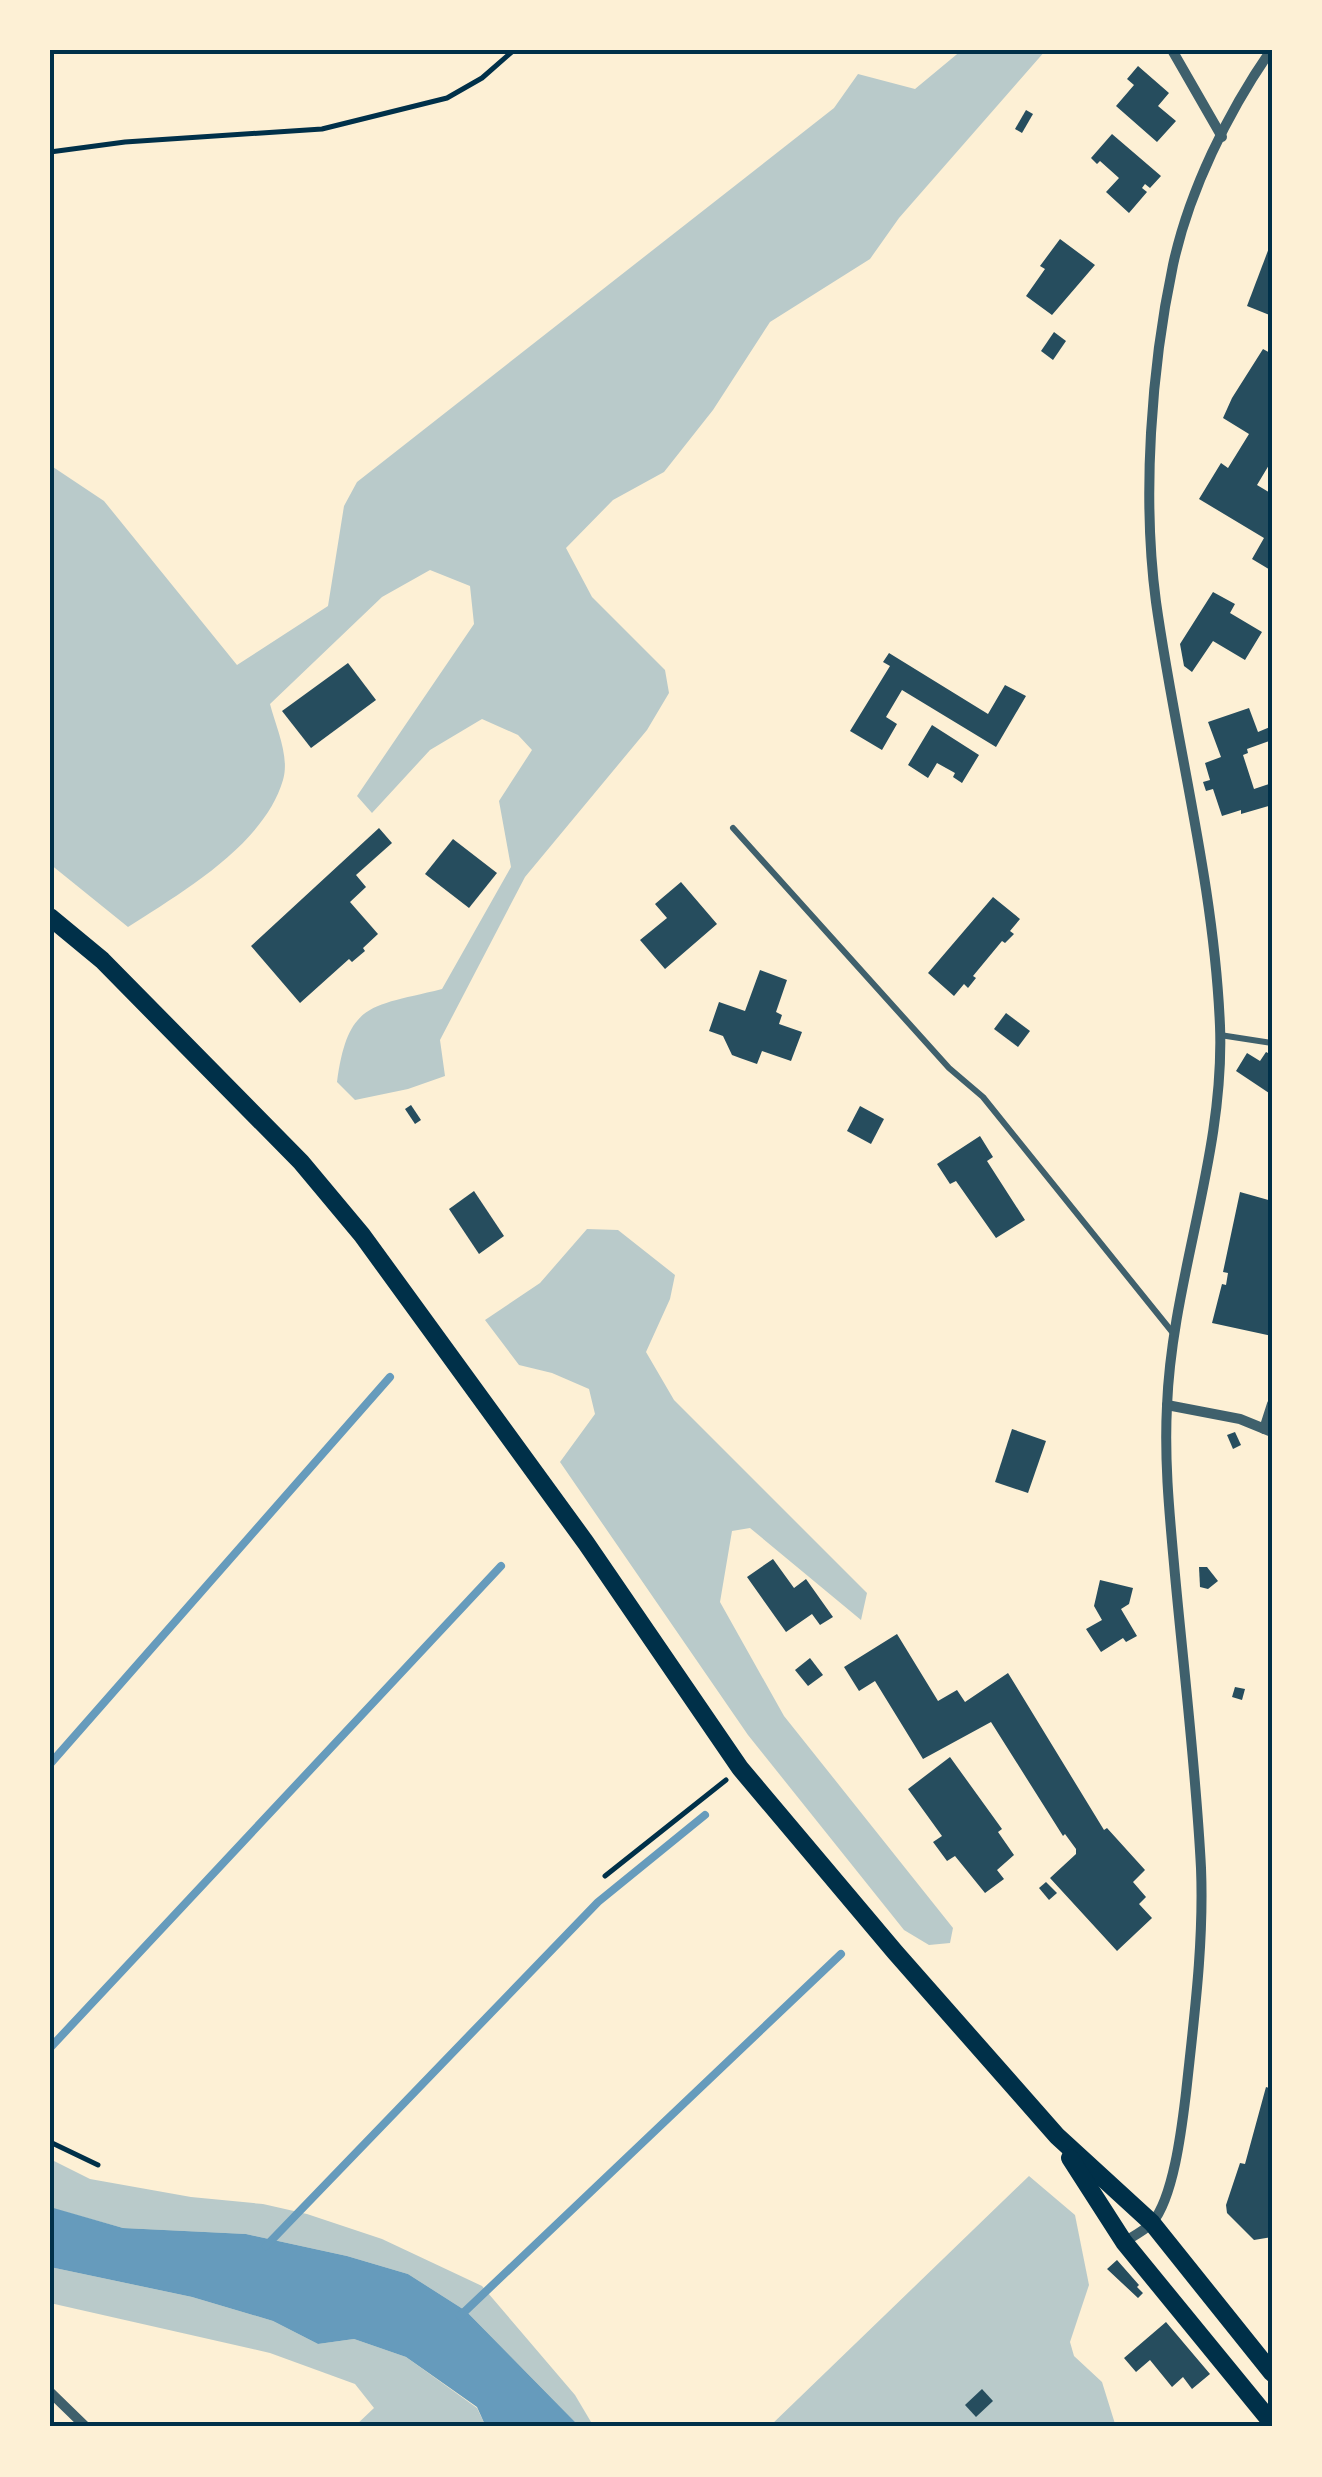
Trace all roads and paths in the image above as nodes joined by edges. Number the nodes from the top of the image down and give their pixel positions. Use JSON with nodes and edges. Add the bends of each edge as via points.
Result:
{"nodes":[{"id":1,"x":514,"y":50,"type":"edge"},
{"id":2,"x":1172,"y":50,"type":"edge"},
{"id":3,"x":1271,"y":50,"type":"edge"},
{"id":4,"x":1222,"y":137,"type":"junction"},
{"id":5,"x":50,"y":152,"type":"edge"},
{"id":6,"x":733,"y":828,"type":"dead end"},
{"id":7,"x":50,"y":917,"type":"edge"},
{"id":8,"x":1220,"y":1035,"type":"junction"},
{"id":9,"x":1272,"y":1042,"type":"edge"},
{"id":10,"x":1174,"y":1334,"type":"junction"},
{"id":11,"x":1272,"y":1404,"type":"edge"},
{"id":12,"x":1166,"y":1405,"type":"junction"},
{"id":13,"x":1268,"y":1430,"type":"edge"},
{"id":14,"x":740,"y":1768,"type":"junction"},
{"id":15,"x":605,"y":1876,"type":"dead end"},
{"id":16,"x":1057,"y":2136,"type":"junction"},
{"id":17,"x":50,"y":2142,"type":"edge"},
{"id":18,"x":98,"y":2165,"type":"dead end"},
{"id":19,"x":1152,"y":2223,"type":"junction"},
{"id":20,"x":1124,"y":2242,"type":"junction"},
{"id":21,"x":1272,"y":2373,"type":"edge"},
{"id":22,"x":50,"y":2392,"type":"edge"},
{"id":23,"x":1272,"y":2424,"type":"edge"},
{"id":24,"x":86,"y":2427,"type":"edge"}],
"edges":[{"from":1,"to":5,"type":"path","via":[[447,98],[322,128]]},
{"from":2,"to":4,"type":"street"},
{"from":3,"to":4,"type":"street"},
{"from":4,"to":8,"type":"street","via":[[1174,266],[1157,381],[1149,515],[1156,600],[1210,917]]},
{"from":6,"to":10,"type":"lane","via":[[949,1068],[983,1097]]},
{"from":7,"to":14,"type":"main road","via":[[208,1064],[362,1236],[586,1542]]},
{"from":8,"to":9,"type":"lane"},
{"from":8,"to":10,"type":"street","via":[[1206,1176]]},
{"from":10,"to":12,"type":"street"},
{"from":11,"to":13,"type":"street"},
{"from":12,"to":13,"type":"street"},
{"from":12,"to":19,"type":"street","via":[[1202,1926],[1182,2133]]},
{"from":14,"to":15,"type":"path"},
{"from":14,"to":16,"type":"main road"},
{"from":16,"to":19,"type":"main road"},
{"from":16,"to":20,"type":"main road"},
{"from":17,"to":18,"type":"path"},
{"from":19,"to":20,"type":"street"},
{"from":19,"to":21,"type":"main road"},
{"from":20,"to":23,"type":"main road"},
{"from":22,"to":24,"type":"street"}]}
